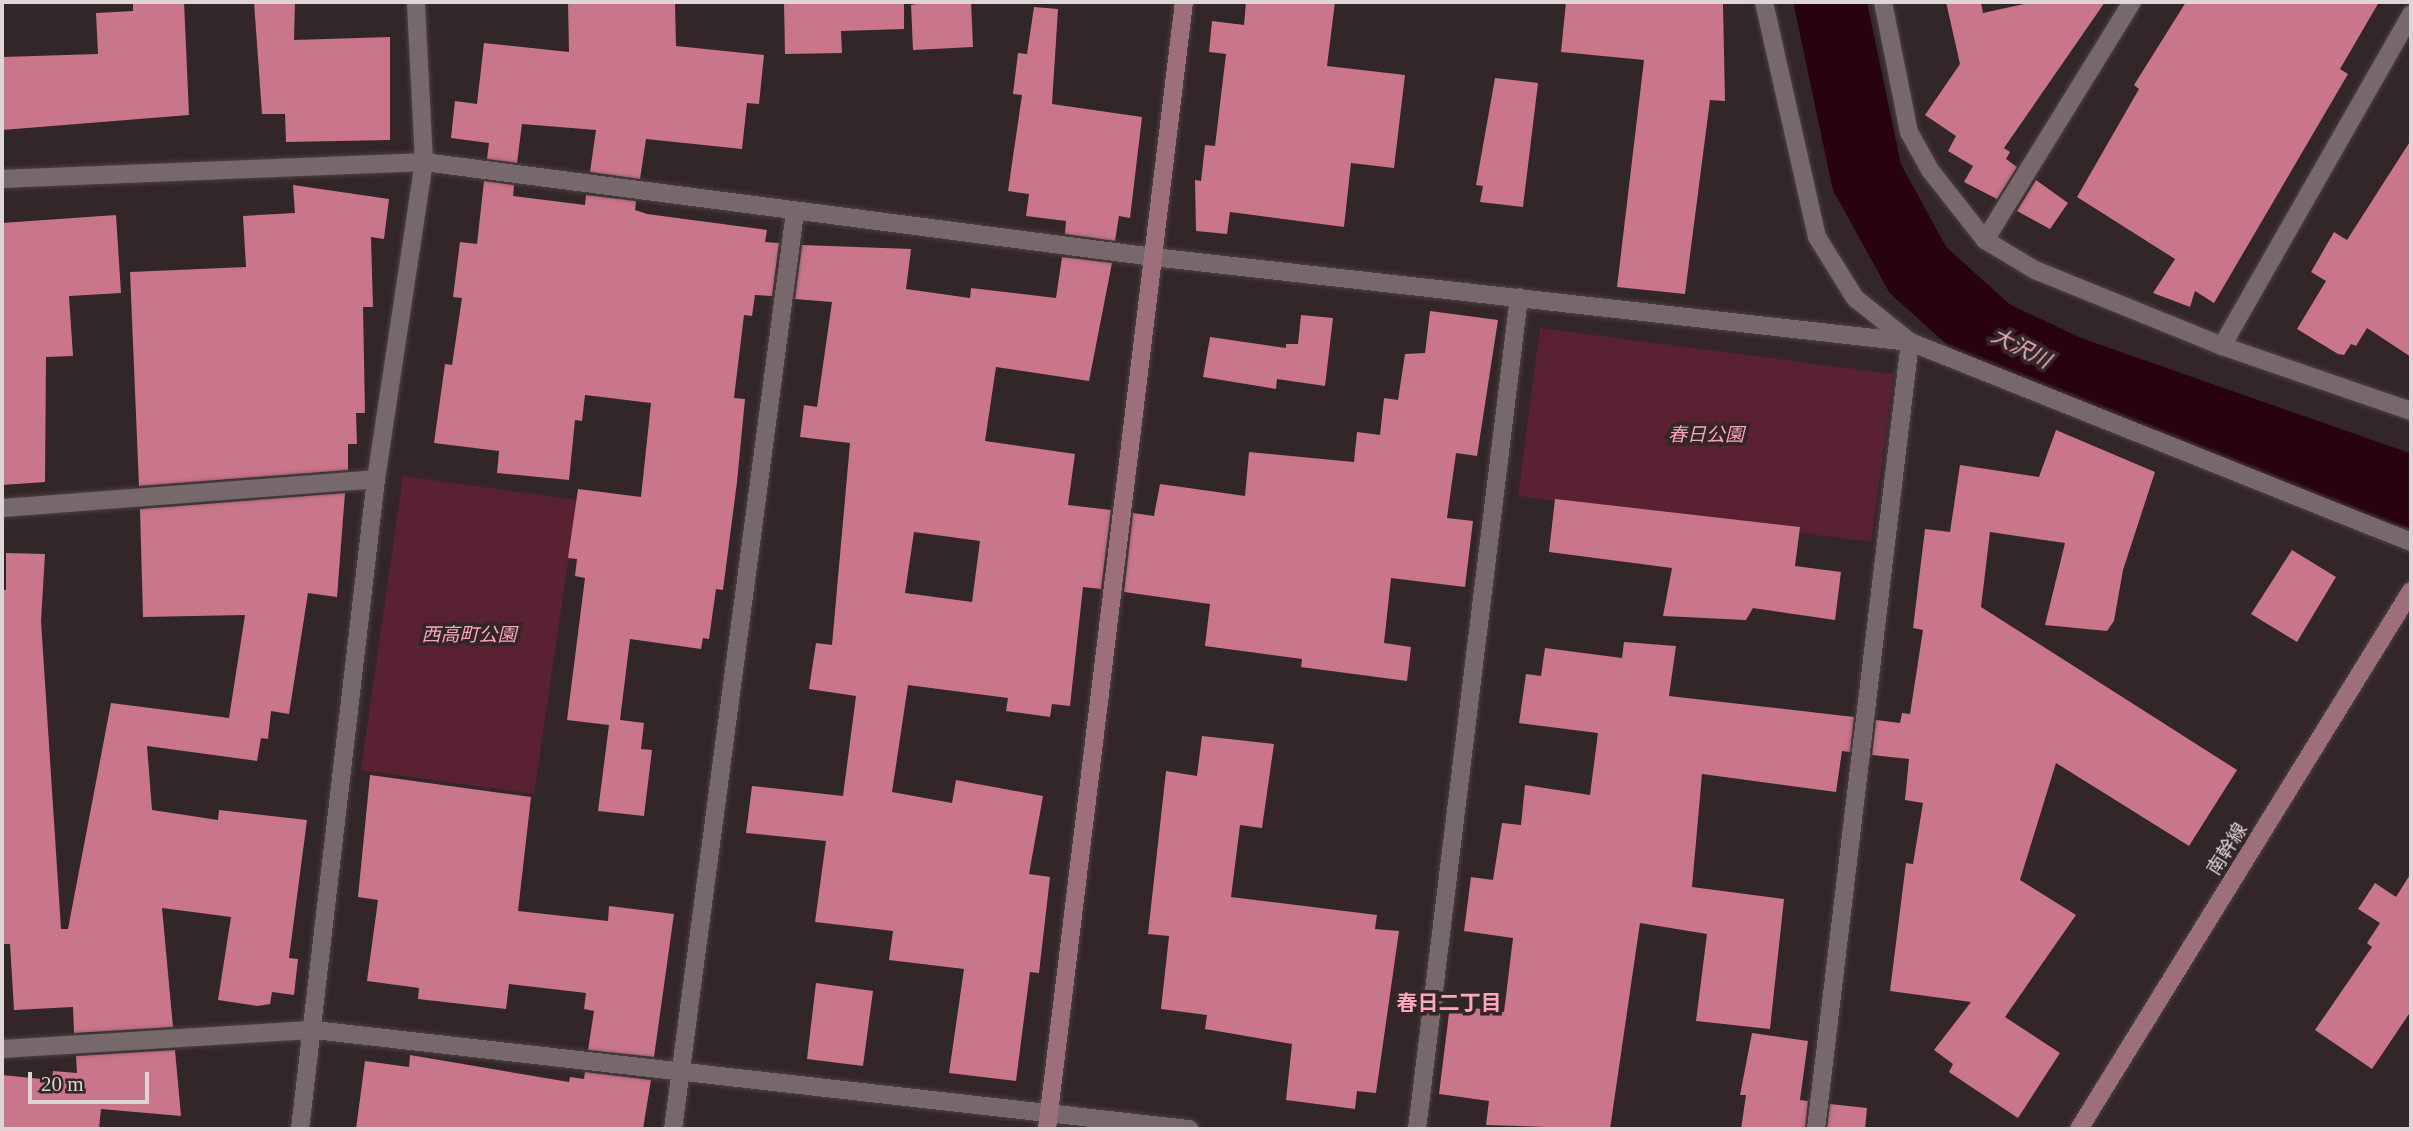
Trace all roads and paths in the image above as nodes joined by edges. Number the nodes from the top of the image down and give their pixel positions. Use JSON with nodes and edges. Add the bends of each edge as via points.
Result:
{"nodes":[{"id":1,"x":416,"y":2,"type":"edge"},
{"id":2,"x":1184,"y":2,"type":"edge"},
{"id":3,"x":1764,"y":2,"type":"edge"},
{"id":4,"x":1882,"y":2,"type":"edge"},
{"id":5,"x":2132,"y":2,"type":"edge"},
{"id":6,"x":2411,"y":14,"type":"edge"},
{"id":7,"x":424,"y":162,"type":"junction"},
{"id":8,"x":2,"y":179,"type":"edge"},
{"id":9,"x":796,"y":212,"type":"junction"},
{"id":10,"x":1985,"y":240,"type":"junction"},
{"id":11,"x":1153,"y":257,"type":"junction"},
{"id":12,"x":1519,"y":297,"type":"junction"},
{"id":13,"x":1910,"y":342,"type":"junction"},
{"id":14,"x":2222,"y":346,"type":"junction"},
{"id":15,"x":2411,"y":411,"type":"edge"},
{"id":16,"x":376,"y":479,"type":"junction"},
{"id":17,"x":2,"y":508,"type":"edge"},
{"id":18,"x":2411,"y":542,"type":"edge"},
{"id":19,"x":2411,"y":591,"type":"edge"},
{"id":20,"x":314,"y":1030,"type":"junction"},
{"id":21,"x":2,"y":1049,"type":"edge"},
{"id":22,"x":679,"y":1074,"type":"junction"},
{"id":23,"x":1048,"y":1121,"type":"edge"},
{"id":24,"x":300,"y":1129,"type":"edge"},
{"id":25,"x":673,"y":1129,"type":"edge"},
{"id":26,"x":1189,"y":1129,"type":"edge"},
{"id":27,"x":1417,"y":1129,"type":"edge"},
{"id":28,"x":1816,"y":1129,"type":"edge"},
{"id":29,"x":2079,"y":1129,"type":"edge"}],
"edges":[{"from":1,"to":7,"type":"street"},
{"from":2,"to":11,"type":"street"},
{"from":3,"to":13,"type":"street","via":[[1817,237],[1855,299]]},
{"from":4,"to":10,"type":"street","via":[[1909,132],[1930,170]]},
{"from":5,"to":10,"type":"street"},
{"from":6,"to":14,"type":"street"},
{"from":7,"to":8,"type":"street"},
{"from":7,"to":9,"type":"street"},
{"from":7,"to":16,"type":"street"},
{"from":9,"to":11,"type":"street"},
{"from":9,"to":22,"type":"street"},
{"from":10,"to":14,"type":"street","via":[[2035,270]]},
{"from":11,"to":12,"type":"street"},
{"from":11,"to":23,"type":"street"},
{"from":12,"to":13,"type":"street"},
{"from":12,"to":27,"type":"street"},
{"from":13,"to":18,"type":"street"},
{"from":13,"to":28,"type":"street"},
{"from":14,"to":15,"type":"street"},
{"from":16,"to":17,"type":"street"},
{"from":16,"to":20,"type":"street"},
{"from":19,"to":29,"type":"street","name":"南幹線"},
{"from":20,"to":21,"type":"street"},
{"from":20,"to":22,"type":"street"},
{"from":20,"to":24,"type":"street"},
{"from":22,"to":23,"type":"street"},
{"from":22,"to":25,"type":"street"},
{"from":23,"to":26,"type":"street"}]}
